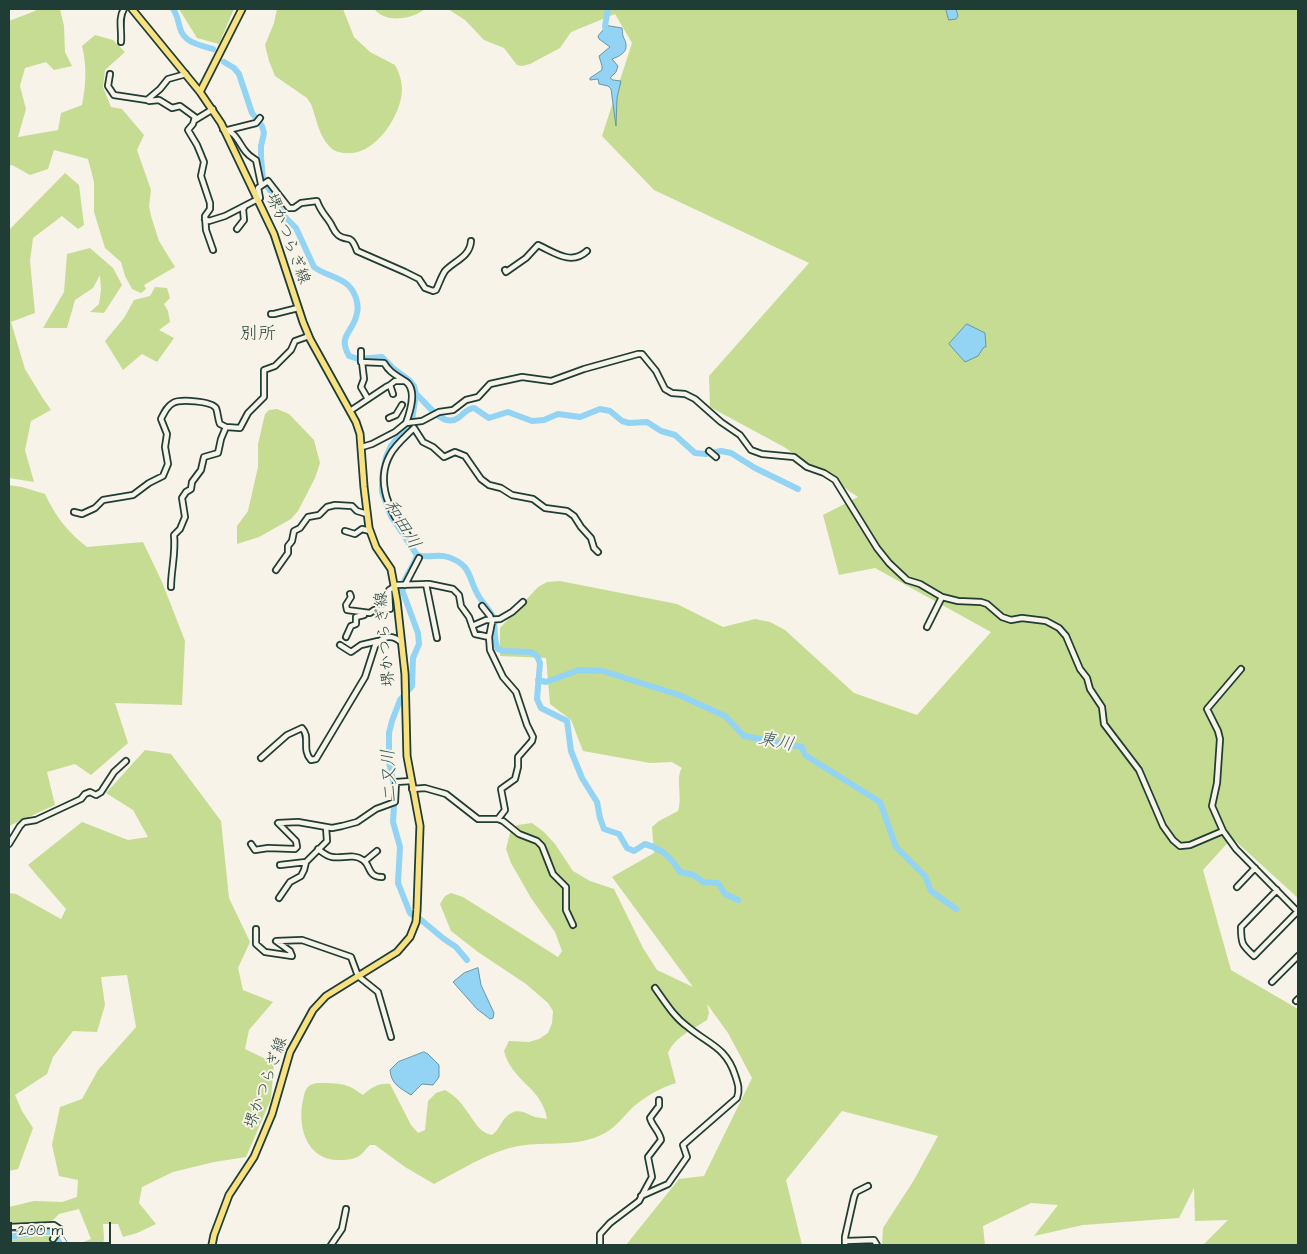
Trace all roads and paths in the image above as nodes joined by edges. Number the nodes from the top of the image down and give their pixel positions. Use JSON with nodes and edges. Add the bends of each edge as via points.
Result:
{"nodes":[{"id":1,"x":124,"y":9,"type":"edge"},
{"id":2,"x":132,"y":9,"type":"edge"},
{"id":3,"x":242,"y":9,"type":"edge"},
{"id":4,"x":121,"y":42,"type":"dead end"},
{"id":5,"x":110,"y":74,"type":"dead end"},
{"id":6,"x":186,"y":74,"type":"junction"},
{"id":7,"x":200,"y":92,"type":"junction"},
{"id":8,"x":147,"y":100,"type":"junction"},
{"id":9,"x":213,"y":109,"type":"junction"},
{"id":10,"x":260,"y":118,"type":"dead end"},
{"id":11,"x":195,"y":120,"type":"junction"},
{"id":12,"x":226,"y":129,"type":"junction"},
{"id":13,"x":262,"y":184,"type":"junction"},
{"id":14,"x":258,"y":199,"type":"junction"},
{"id":15,"x":244,"y":206,"type":"junction"},
{"id":16,"x":205,"y":219,"type":"junction"},
{"id":17,"x":237,"y":229,"type":"dead end"},
{"id":18,"x":471,"y":241,"type":"dead end"},
{"id":19,"x":213,"y":250,"type":"dead end"},
{"id":20,"x":587,"y":251,"type":"dead end"},
{"id":21,"x":504,"y":270,"type":"dead end"},
{"id":22,"x":298,"y":308,"type":"junction"},
{"id":23,"x":271,"y":314,"type":"dead end"},
{"id":24,"x":309,"y":336,"type":"junction"},
{"id":25,"x":361,"y":351,"type":"dead end"},
{"id":26,"x":362,"y":362,"type":"junction"},
{"id":27,"x":405,"y":381,"type":"junction"},
{"id":28,"x":390,"y":386,"type":"junction"},
{"id":29,"x":393,"y":394,"type":"dead end"},
{"id":30,"x":368,"y":399,"type":"junction"},
{"id":31,"x":402,"y":405,"type":"dead end"},
{"id":32,"x":350,"y":411,"type":"junction"},
{"id":33,"x":396,"y":415,"type":"junction"},
{"id":34,"x":388,"y":418,"type":"dead end"},
{"id":35,"x":416,"y":422,"type":"junction"},
{"id":36,"x":406,"y":424,"type":"junction"},
{"id":37,"x":226,"y":427,"type":"junction"},
{"id":38,"x":414,"y":428,"type":"junction"},
{"id":39,"x":362,"y":447,"type":"junction"},
{"id":40,"x":709,"y":451,"type":"dead end"},
{"id":41,"x":716,"y":456,"type":"dead end"},
{"id":42,"x":74,"y":512,"type":"dead end"},
{"id":43,"x":367,"y":514,"type":"junction"},
{"id":44,"x":345,"y":531,"type":"dead end"},
{"id":45,"x":370,"y":531,"type":"junction"},
{"id":46,"x":408,"y":535,"type":"dead end"},
{"id":47,"x":598,"y":552,"type":"dead end"},
{"id":48,"x":419,"y":558,"type":"dead end"},
{"id":49,"x":276,"y":570,"type":"dead end"},
{"id":50,"x":426,"y":584,"type":"junction"},
{"id":51,"x":395,"y":585,"type":"junction"},
{"id":52,"x":405,"y":585,"type":"junction"},
{"id":53,"x":171,"y":587,"type":"dead end"},
{"id":54,"x":350,"y":594,"type":"dead end"},
{"id":55,"x":942,"y":597,"type":"junction"},
{"id":56,"x":523,"y":602,"type":"dead end"},
{"id":57,"x":482,"y":606,"type":"dead end"},
{"id":58,"x":370,"y":613,"type":"junction"},
{"id":59,"x":491,"y":620,"type":"junction"},
{"id":60,"x":472,"y":626,"type":"junction"},
{"id":61,"x":927,"y":627,"type":"dead end"},
{"id":62,"x":346,"y":637,"type":"dead end"},
{"id":63,"x":489,"y":637,"type":"junction"},
{"id":64,"x":437,"y":638,"type":"dead end"},
{"id":65,"x":378,"y":641,"type":"junction"},
{"id":66,"x":402,"y":644,"type":"junction"},
{"id":67,"x":340,"y":645,"type":"dead end"},
{"id":68,"x":1241,"y":669,"type":"dead end"},
{"id":69,"x":261,"y":758,"type":"dead end"},
{"id":70,"x":126,"y":761,"type":"dead end"},
{"id":71,"x":411,"y":781,"type":"junction"},
{"id":72,"x":412,"y":789,"type":"junction"},
{"id":73,"x":498,"y":819,"type":"junction"},
{"id":74,"x":326,"y":827,"type":"junction"},
{"id":75,"x":1223,"y":831,"type":"junction"},
{"id":76,"x":9,"y":844,"type":"edge"},
{"id":77,"x":251,"y":844,"type":"dead end"},
{"id":78,"x":318,"y":849,"type":"junction"},
{"id":79,"x":377,"y":851,"type":"dead end"},
{"id":80,"x":365,"y":861,"type":"junction"},
{"id":81,"x":306,"y":862,"type":"junction"},
{"id":82,"x":280,"y":865,"type":"dead end"},
{"id":83,"x":1256,"y":868,"type":"junction"},
{"id":84,"x":382,"y":877,"type":"dead end"},
{"id":85,"x":1237,"y":887,"type":"dead end"},
{"id":86,"x":1277,"y":890,"type":"junction"},
{"id":87,"x":279,"y":898,"type":"dead end"},
{"id":88,"x":1298,"y":912,"type":"edge"},
{"id":89,"x":574,"y":925,"type":"dead end"},
{"id":90,"x":256,"y":930,"type":"dead end"},
{"id":91,"x":1298,"y":956,"type":"edge"},
{"id":92,"x":358,"y":976,"type":"junction"},
{"id":93,"x":1272,"y":982,"type":"dead end"},
{"id":94,"x":655,"y":988,"type":"dead end"},
{"id":95,"x":391,"y":1037,"type":"dead end"},
{"id":96,"x":659,"y":1100,"type":"dead end"},
{"id":97,"x":868,"y":1186,"type":"dead end"},
{"id":98,"x":642,"y":1196,"type":"junction"},
{"id":99,"x":346,"y":1209,"type":"dead end"},
{"id":100,"x":9,"y":1227,"type":"edge"},
{"id":101,"x":53,"y":1239,"type":"dead end"},
{"id":102,"x":846,"y":1243,"type":"edge"},
{"id":103,"x":212,"y":1245,"type":"edge"},
{"id":104,"x":332,"y":1245,"type":"edge"},
{"id":105,"x":600,"y":1245,"type":"edge"},
{"id":106,"x":877,"y":1245,"type":"edge"}],
"edges":[{"from":1,"to":4,"type":"street","via":[[120,18]]},
{"from":2,"to":6,"type":"main road","name":"堺かつらぎ線"},
{"from":3,"to":7,"type":"main road"},
{"from":5,"to":8,"type":"street","via":[[108,86],[114,95]]},
{"from":6,"to":7,"type":"main road","name":"堺かつらぎ線"},
{"from":6,"to":8,"type":"street","via":[[168,80]]},
{"from":7,"to":9,"type":"main road","name":"堺かつらぎ線"},
{"from":8,"to":11,"type":"street","via":[[159,100],[172,108],[180,106]]},
{"from":9,"to":11,"type":"street"},
{"from":9,"to":12,"type":"main road","name":"堺かつらぎ線"},
{"from":10,"to":12,"type":"street","via":[[256,123]]},
{"from":11,"to":16,"type":"street","via":[[188,130],[204,162],[201,176],[210,206]]},
{"from":12,"to":13,"type":"street","via":[[256,160]]},
{"from":12,"to":14,"type":"main road","name":"堺かつらぎ線"},
{"from":13,"to":14,"type":"street"},
{"from":13,"to":18,"type":"street","via":[[268,182],[292,209],[301,203],[317,201],[334,231],[354,242],[356,251],[419,279],[430,291],[436,290],[446,270],[466,254]]},
{"from":14,"to":15,"type":"street"},
{"from":14,"to":22,"type":"main road","name":"堺かつらぎ線","via":[[274,234]]},
{"from":15,"to":16,"type":"street","via":[[225,216]]},
{"from":15,"to":17,"type":"street","via":[[244,220]]},
{"from":16,"to":19,"type":"street"},
{"from":20,"to":21,"type":"street","via":[[568,259],[538,245],[526,258],[506,272]]},
{"from":22,"to":23,"type":"street"},
{"from":22,"to":24,"type":"main road","name":"堺かつらぎ線"},
{"from":24,"to":32,"type":"main road","name":"堺かつらぎ線"},
{"from":24,"to":37,"type":"street","via":[[295,341],[278,364],[263,371],[264,397],[242,426]]},
{"from":25,"to":26,"type":"street"},
{"from":26,"to":27,"type":"street","via":[[384,363],[392,374]]},
{"from":26,"to":30,"type":"street","via":[[364,379],[361,386]]},
{"from":27,"to":28,"type":"street","via":[[395,381]]},
{"from":27,"to":36,"type":"street","via":[[412,391]]},
{"from":28,"to":29,"type":"street"},
{"from":28,"to":30,"type":"street"},
{"from":30,"to":32,"type":"street"},
{"from":31,"to":33,"type":"street"},
{"from":32,"to":39,"type":"main road","name":"堺かつらぎ線"},
{"from":33,"to":34,"type":"street"},
{"from":33,"to":36,"type":"street"},
{"from":35,"to":36,"type":"street"},
{"from":35,"to":38,"type":"street"},
{"from":35,"to":55,"type":"street","via":[[453,410],[466,400],[478,397],[490,384],[522,377],[551,381],[642,354],[665,389],[695,399],[740,435],[751,450],[794,457],[835,480],[889,563],[907,580]]},
{"from":36,"to":39,"type":"street"},
{"from":37,"to":42,"type":"street","via":[[220,424],[213,406],[193,401],[175,402],[167,407],[161,419],[167,434],[165,452],[168,464],[163,476],[133,494],[103,500],[82,514]]},
{"from":37,"to":53,"type":"street","via":[[219,451],[204,457],[200,473],[182,498],[185,517],[174,535]]},
{"from":38,"to":46,"type":"street","via":[[390,454],[384,486],[398,522]]},
{"from":38,"to":47,"type":"street","via":[[423,442],[433,446],[444,457],[455,452],[465,456],[489,485],[512,495],[533,499],[545,508],[567,511],[591,538]]},
{"from":39,"to":43,"type":"main road","name":"堺かつらぎ線"},
{"from":40,"to":41,"type":"street"},
{"from":43,"to":45,"type":"main road","name":"堺かつらぎ線"},
{"from":43,"to":49,"type":"street","via":[[352,506],[335,505],[308,518],[294,530],[288,554]]},
{"from":44,"to":45,"type":"street","via":[[355,534],[362,529]]},
{"from":45,"to":51,"type":"main road","name":"堺かつらぎ線","via":[[380,556],[391,570]]},
{"from":48,"to":52,"type":"street"},
{"from":50,"to":52,"type":"street"},
{"from":50,"to":60,"type":"street","via":[[448,587],[456,592]]},
{"from":50,"to":64,"type":"street"},
{"from":51,"to":52,"type":"street"},
{"from":51,"to":58,"type":"street","via":[[389,590],[390,609]]},
{"from":51,"to":66,"type":"main road","name":"堺かつらぎ線"},
{"from":54,"to":58,"type":"street","via":[[347,610]]},
{"from":55,"to":61,"type":"street"},
{"from":55,"to":75,"type":"street","via":[[981,602],[1002,617],[1046,621],[1059,628],[1102,706],[1104,724],[1139,770],[1173,840],[1180,846],[1190,845]]},
{"from":56,"to":59,"type":"street","via":[[500,619]]},
{"from":57,"to":59,"type":"street"},
{"from":58,"to":62,"type":"street","via":[[356,617],[356,624],[351,626]]},
{"from":59,"to":60,"type":"street"},
{"from":59,"to":63,"type":"street"},
{"from":60,"to":63,"type":"street","via":[[475,634]]},
{"from":63,"to":73,"type":"street","via":[[490,650],[503,677],[516,692],[533,737],[518,757],[515,779],[501,789],[505,810]]},
{"from":65,"to":66,"type":"street","via":[[389,636]]},
{"from":65,"to":67,"type":"street","via":[[361,645],[352,652]]},
{"from":65,"to":69,"type":"street","via":[[365,676],[316,759],[311,760],[307,755],[306,733],[302,728]]},
{"from":66,"to":71,"type":"main road","name":"堺かつらぎ線"},
{"from":68,"to":75,"type":"street","via":[[1207,709],[1220,739],[1212,806]]},
{"from":70,"to":76,"type":"street","via":[[100,792],[90,792],[36,820],[24,822]]},
{"from":71,"to":72,"type":"main road","name":"堺かつらぎ線"},
{"from":71,"to":74,"type":"street","via":[[396,782],[395,802],[376,809],[357,822]]},
{"from":72,"to":73,"type":"street","via":[[436,790],[482,820]]},
{"from":72,"to":92,"type":"main road","name":"堺かつらぎ線","via":[[420,826],[416,922],[410,937],[397,952]]},
{"from":73,"to":89,"type":"street","via":[[542,846],[553,874],[566,887],[566,910]]},
{"from":74,"to":77,"type":"street","via":[[298,822],[278,823],[296,841],[295,849],[255,850]]},
{"from":74,"to":78,"type":"street","via":[[327,841]]},
{"from":75,"to":83,"type":"street"},
{"from":78,"to":80,"type":"street","via":[[331,857],[346,856]]},
{"from":78,"to":81,"type":"street"},
{"from":79,"to":80,"type":"street"},
{"from":80,"to":84,"type":"street","via":[[372,874]]},
{"from":81,"to":82,"type":"street"},
{"from":81,"to":87,"type":"street","via":[[300,876],[290,882]]},
{"from":83,"to":85,"type":"street"},
{"from":83,"to":86,"type":"street"},
{"from":86,"to":88,"type":"street"},
{"from":86,"to":88,"type":"street","via":[[1241,927],[1243,945],[1254,956]]},
{"from":90,"to":92,"type":"street","via":[[256,944],[265,952],[292,956],[276,941],[302,940],[351,956]]},
{"from":91,"to":93,"type":"street"},
{"from":92,"to":95,"type":"street","via":[[378,992]]},
{"from":92,"to":103,"type":"main road","name":"堺かつらぎ線","via":[[326,996],[313,1010],[296,1039],[272,1114],[254,1157],[228,1195]]},
{"from":94,"to":98,"type":"street","via":[[673,1013],[723,1052],[734,1070],[739,1093],[683,1144],[687,1157],[668,1184]]},
{"from":96,"to":98,"type":"street","via":[[659,1106],[650,1118],[661,1140],[648,1157],[652,1177]]},
{"from":97,"to":102,"type":"street","via":[[856,1192],[854,1197]]},
{"from":98,"to":105,"type":"street","via":[[600,1234]]},
{"from":99,"to":104,"type":"street","via":[[342,1229]]},
{"from":100,"to":101,"type":"street","via":[[54,1225],[60,1228]]},
{"from":102,"to":106,"type":"street","via":[[874,1240]]}]}
